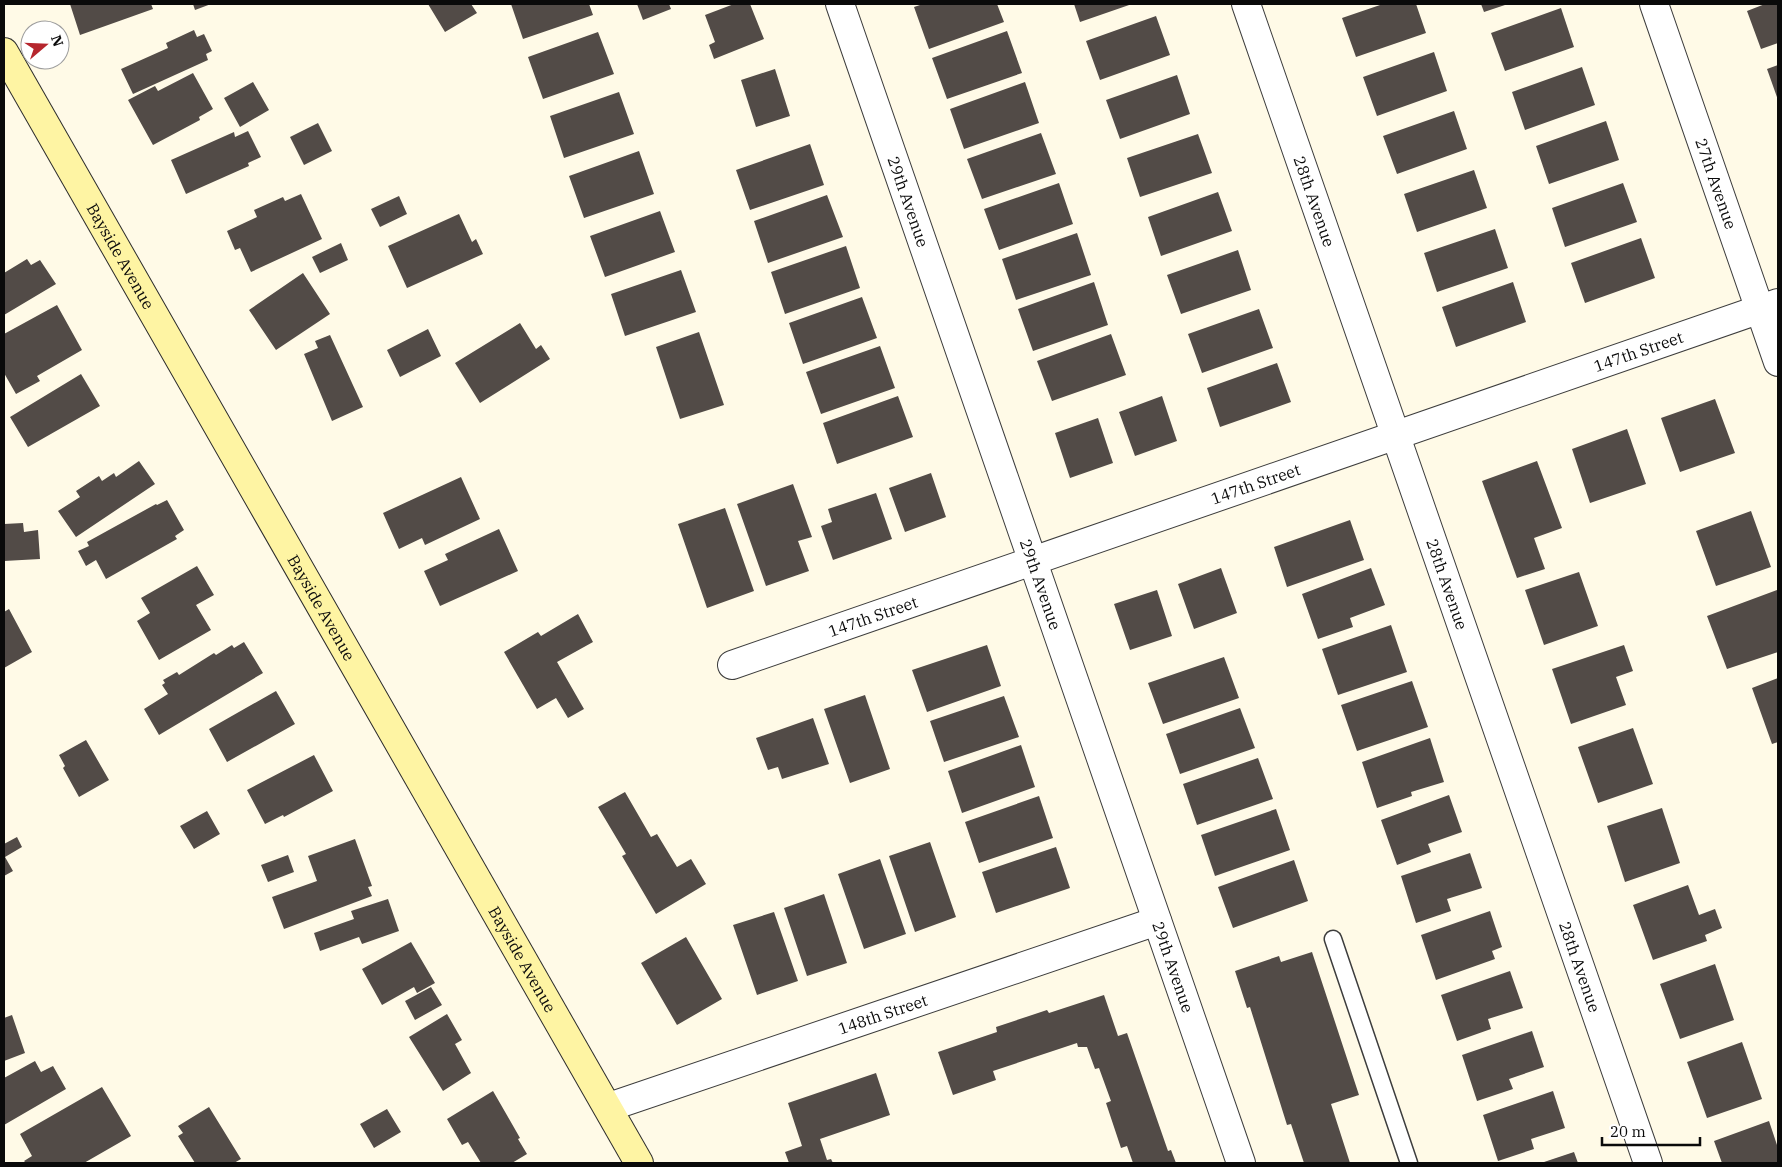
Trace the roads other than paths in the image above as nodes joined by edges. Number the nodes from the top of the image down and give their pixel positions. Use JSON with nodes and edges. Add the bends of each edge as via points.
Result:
{"nodes":[{"id":1,"x":840,"y":4,"type":"edge"},
{"id":2,"x":1246,"y":4,"type":"edge"},
{"id":3,"x":1654,"y":4,"type":"edge"},
{"id":4,"x":4,"y":52,"type":"edge"},
{"id":5,"x":1769,"y":306,"type":"edge"},
{"id":6,"x":1778,"y":362,"type":"edge"},
{"id":7,"x":1396,"y":436,"type":"junction"},
{"id":8,"x":1033,"y":562,"type":"junction"},
{"id":9,"x":732,"y":665,"type":"dead end"},
{"id":10,"x":1157,"y":921,"type":"junction"},
{"id":11,"x":1333,"y":939,"type":"dead end"},
{"id":12,"x":609,"y":1107,"type":"junction"},
{"id":13,"x":640,"y":1163,"type":"edge"},
{"id":14,"x":1241,"y":1163,"type":"edge"},
{"id":15,"x":1409,"y":1163,"type":"edge"},
{"id":16,"x":1648,"y":1163,"type":"edge"}],
"edges":[{"from":1,"to":8,"type":"street","name":"29th Avenue"},
{"from":2,"to":7,"type":"street","name":"28th Avenue"},
{"from":3,"to":5,"type":"street","name":"27th Avenue"},
{"from":4,"to":12,"type":"street","name":"Bayside Avenue"},
{"from":5,"to":6,"type":"street","name":"27th Avenue"},
{"from":5,"to":7,"type":"street","name":"147th Street"},
{"from":7,"to":8,"type":"street","name":"147th Street"},
{"from":7,"to":16,"type":"street","name":"28th Avenue"},
{"from":8,"to":9,"type":"street","name":"147th Street"},
{"from":8,"to":10,"type":"street","name":"29th Avenue"},
{"from":10,"to":12,"type":"street","name":"148th Street"},
{"from":10,"to":14,"type":"street","name":"29th Avenue"},
{"from":11,"to":15,"type":"lane"},
{"from":12,"to":13,"type":"street","name":"Bayside Avenue"}]}
